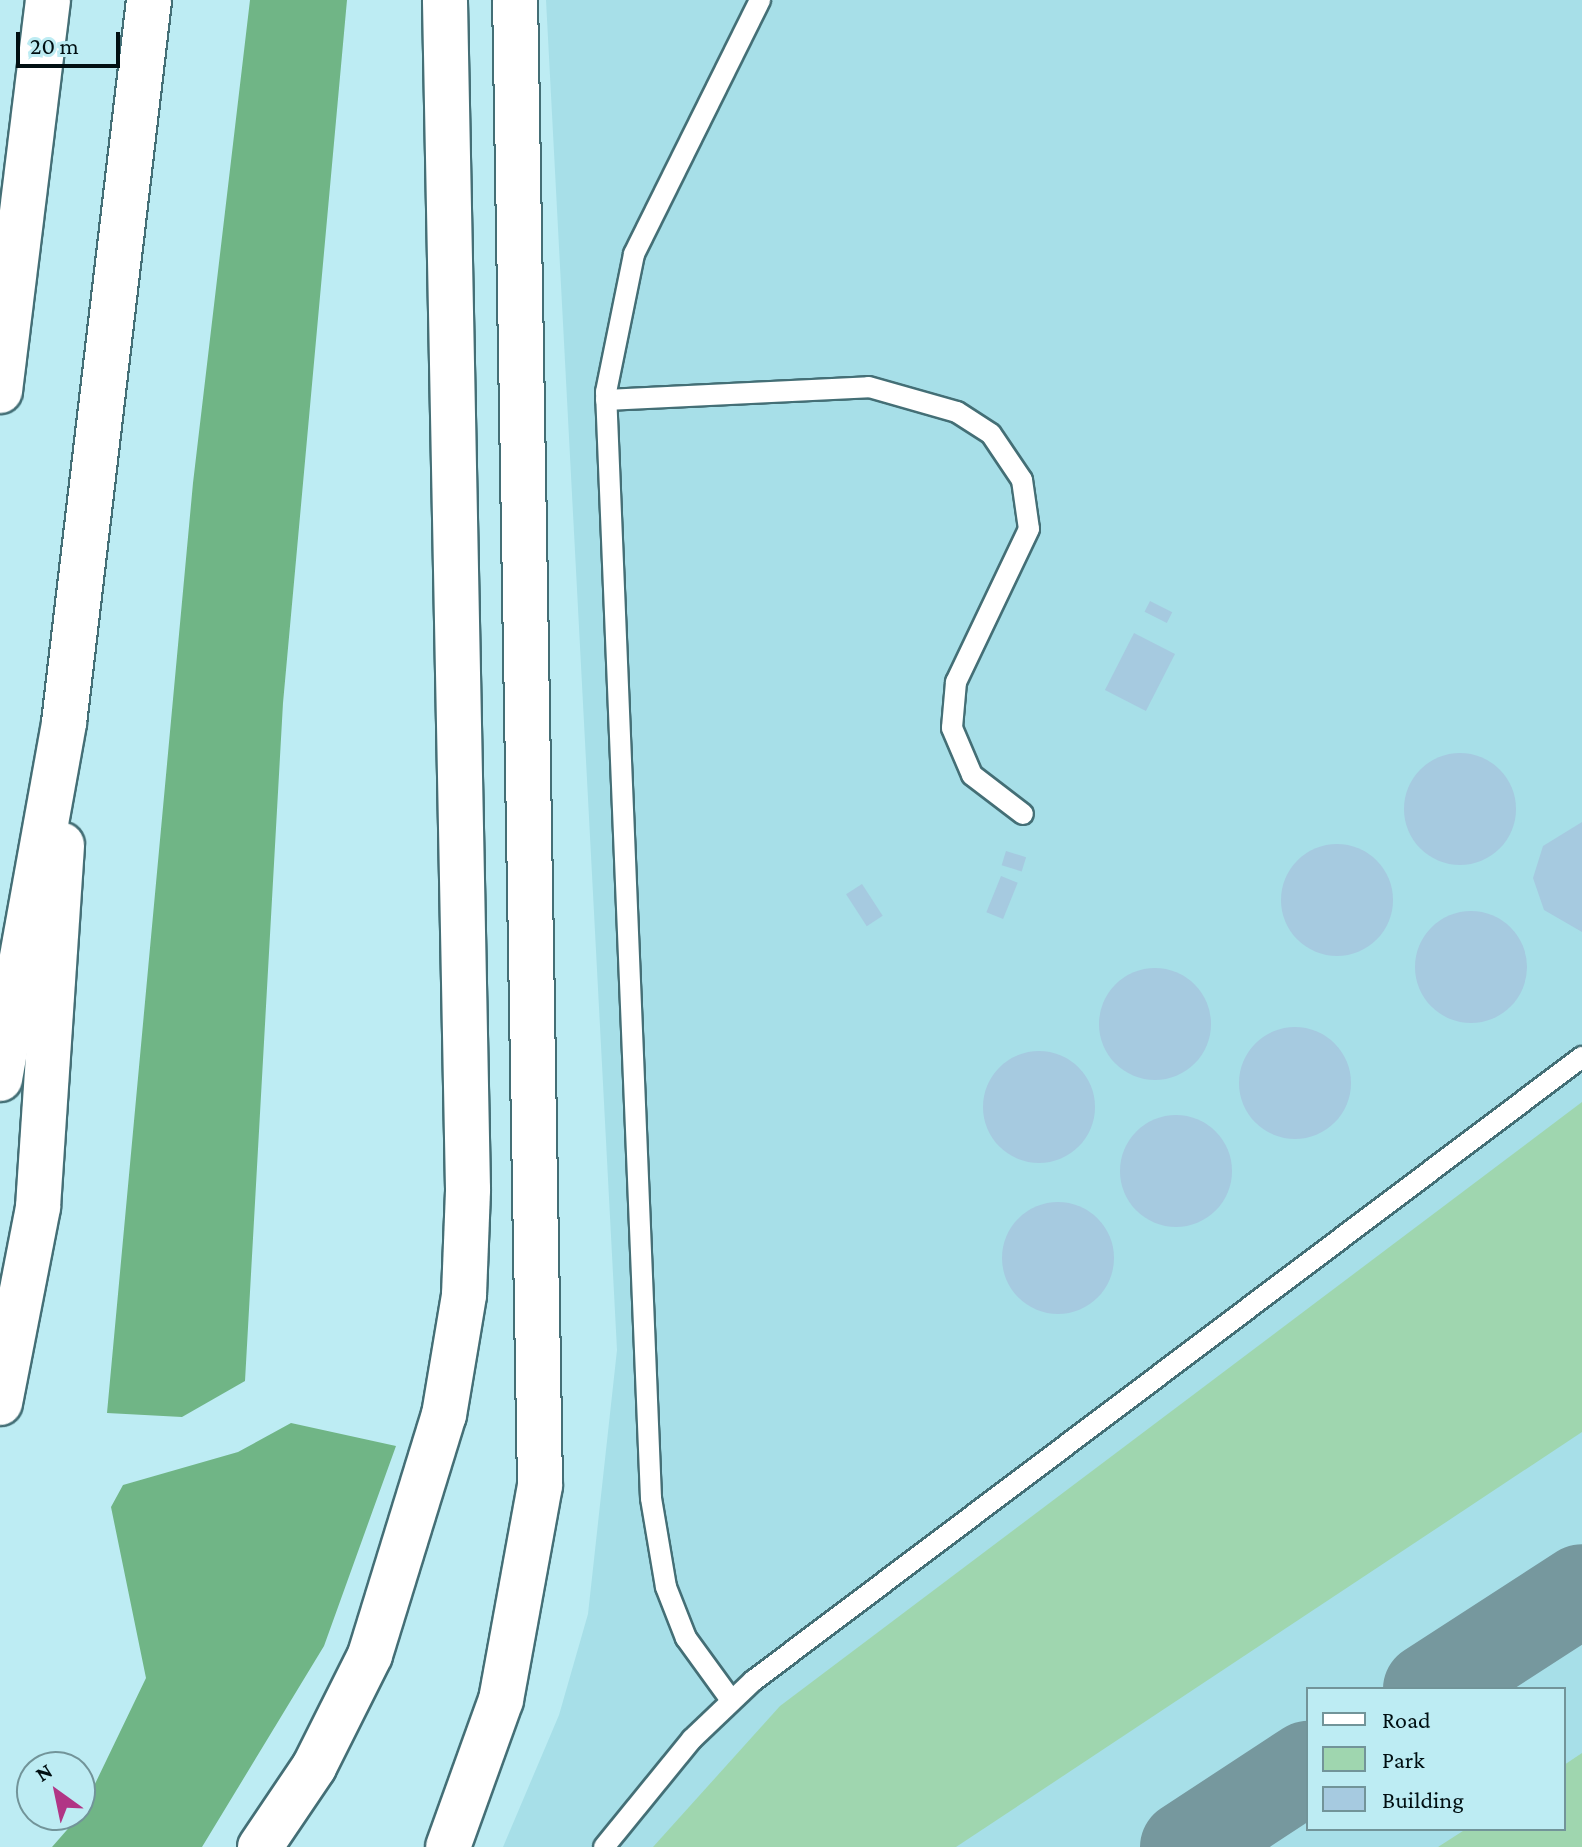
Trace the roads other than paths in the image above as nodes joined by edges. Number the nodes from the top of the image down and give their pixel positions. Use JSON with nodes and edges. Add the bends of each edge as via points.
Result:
{"nodes":[{"id":1,"x":48,"y":0,"type":"edge"},
{"id":2,"x":149,"y":0,"type":"edge"},
{"id":3,"x":445,"y":0,"type":"edge"},
{"id":4,"x":515,"y":0,"type":"edge"},
{"id":5,"x":760,"y":0,"type":"edge"},
{"id":6,"x":24,"y":155,"type":"junction"},
{"id":7,"x":0,"y":210,"type":"edge"},
{"id":8,"x":0,"y":391,"type":"edge"},
{"id":9,"x":606,"y":400,"type":"junction"},
{"id":10,"x":64,"y":723,"type":"junction"},
{"id":11,"x":1023,"y":814,"type":"dead end"},
{"id":12,"x":1582,"y":1057,"type":"edge"},
{"id":13,"x":0,"y":1079,"type":"edge"},
{"id":14,"x":0,"y":1403,"type":"edge"},
{"id":15,"x":731,"y":1700,"type":"junction"},
{"id":16,"x":260,"y":1847,"type":"edge"},
{"id":17,"x":448,"y":1847,"type":"edge"},
{"id":18,"x":604,"y":1847,"type":"edge"}],
"edges":[{"from":1,"to":6,"type":"main road"},
{"from":2,"to":10,"type":"main road"},
{"from":3,"to":16,"type":"main road","via":[[468,1173],[464,1295],[444,1415],[370,1655],[314,1767]]},
{"from":4,"to":17,"type":"main road","via":[[540,1486],[501,1700]]},
{"from":5,"to":9,"type":"lane","via":[[634,254],[609,351]]},
{"from":6,"to":7,"type":"main road"},
{"from":6,"to":8,"type":"main road"},
{"from":9,"to":11,"type":"lane","via":[[869,387],[929,401],[991,434],[1022,480],[1029,529],[956,682],[952,728],[972,775]]},
{"from":9,"to":15,"type":"lane","via":[[651,1498],[666,1587],[703,1667]]},
{"from":10,"to":13,"type":"main road"},
{"from":10,"to":14,"type":"main road","via":[[53,1059],[38,1207]]},
{"from":12,"to":15,"type":"lane"},
{"from":15,"to":18,"type":"lane"}]}
